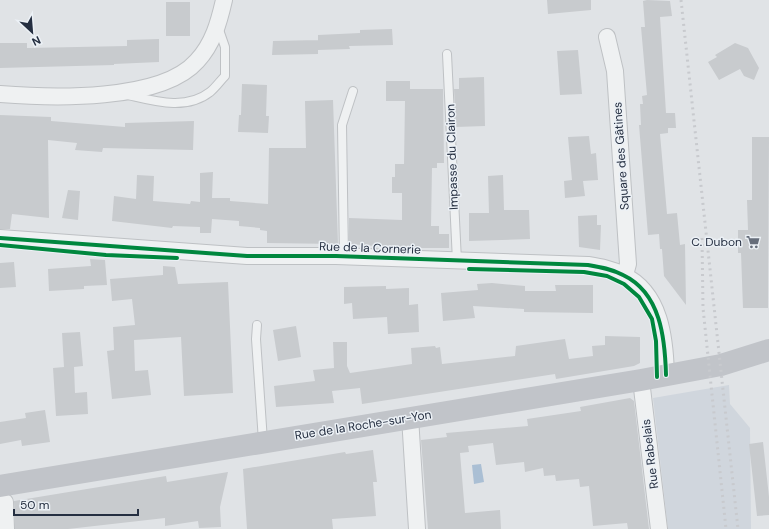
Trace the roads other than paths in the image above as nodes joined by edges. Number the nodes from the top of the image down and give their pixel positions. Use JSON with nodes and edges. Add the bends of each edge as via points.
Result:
{"nodes":[{"id":1,"x":224,"y":0,"type":"edge"},
{"id":2,"x":218,"y":26,"type":"junction"},
{"id":3,"x":607,"y":37,"type":"dead end"},
{"id":4,"x":447,"y":54,"type":"dead end"},
{"id":5,"x":353,"y":91,"type":"dead end"},
{"id":6,"x":117,"y":93,"type":"junction"},
{"id":7,"x":0,"y":94,"type":"edge"},
{"id":8,"x":0,"y":238,"type":"edge"},
{"id":9,"x":344,"y":257,"type":"junction"},
{"id":10,"x":457,"y":261,"type":"junction"},
{"id":11,"x":624,"y":275,"type":"junction"},
{"id":12,"x":257,"y":325,"type":"dead end"},
{"id":13,"x":769,"y":350,"type":"edge"},
{"id":14,"x":726,"y":364,"type":"junction"},
{"id":15,"x":769,"y":366,"type":"edge"},
{"id":16,"x":666,"y":375,"type":"junction"},
{"id":17,"x":641,"y":380,"type":"junction"},
{"id":18,"x":410,"y":417,"type":"junction"},
{"id":19,"x":263,"y":442,"type":"junction"},
{"id":20,"x":3,"y":494,"type":"edge"},
{"id":21,"x":6,"y":529,"type":"edge"},
{"id":22,"x":417,"y":529,"type":"edge"},
{"id":23,"x":659,"y":529,"type":"edge"}],
"edges":[{"from":1,"to":2,"type":"street"},
{"from":2,"to":6,"type":"street","via":[[197,62],[183,73],[146,88]]},
{"from":2,"to":6,"type":"lane","via":[[225,47],[225,76],[209,92],[188,103],[157,102]]},
{"from":3,"to":11,"type":"street","name":"Square des Gâtines","via":[[615,71],[628,264]]},
{"from":4,"to":10,"type":"lane","name":"Impasse du Clairon"},
{"from":5,"to":9,"type":"lane","via":[[342,125]]},
{"from":6,"to":7,"type":"street","via":[[85,96]]},
{"from":8,"to":9,"type":"street","name":"Rue de la Cornerie","via":[[201,253]]},
{"from":9,"to":10,"type":"street","name":"Rue de la Cornerie"},
{"from":10,"to":11,"type":"street","name":"Rue de la Cornerie","via":[[588,265]]},
{"from":11,"to":16,"type":"street","name":"Rue de la Cornerie","via":[[640,288],[655,307],[663,330]]},
{"from":12,"to":19,"type":"lane"},
{"from":13,"to":14,"type":"main road","name":"Rue de la Roche-sur-Yon"},
{"from":14,"to":15,"type":"main road","name":"Rue de la Roche-sur-Yon"},
{"from":14,"to":16,"type":"main road","name":"Rue de la Roche-sur-Yon"},
{"from":16,"to":17,"type":"main road","name":"Rue de la Roche-sur-Yon"},
{"from":17,"to":18,"type":"main road","name":"Rue de la Roche-sur-Yon"},
{"from":17,"to":23,"type":"street","name":"Rue Rabelais"},
{"from":18,"to":19,"type":"main road","name":"Rue de la Roche-sur-Yon"},
{"from":18,"to":22,"type":"street"},
{"from":19,"to":20,"type":"main road","name":"Rue de la Roche-sur-Yon"},
{"from":20,"to":21,"type":"street"}]}
